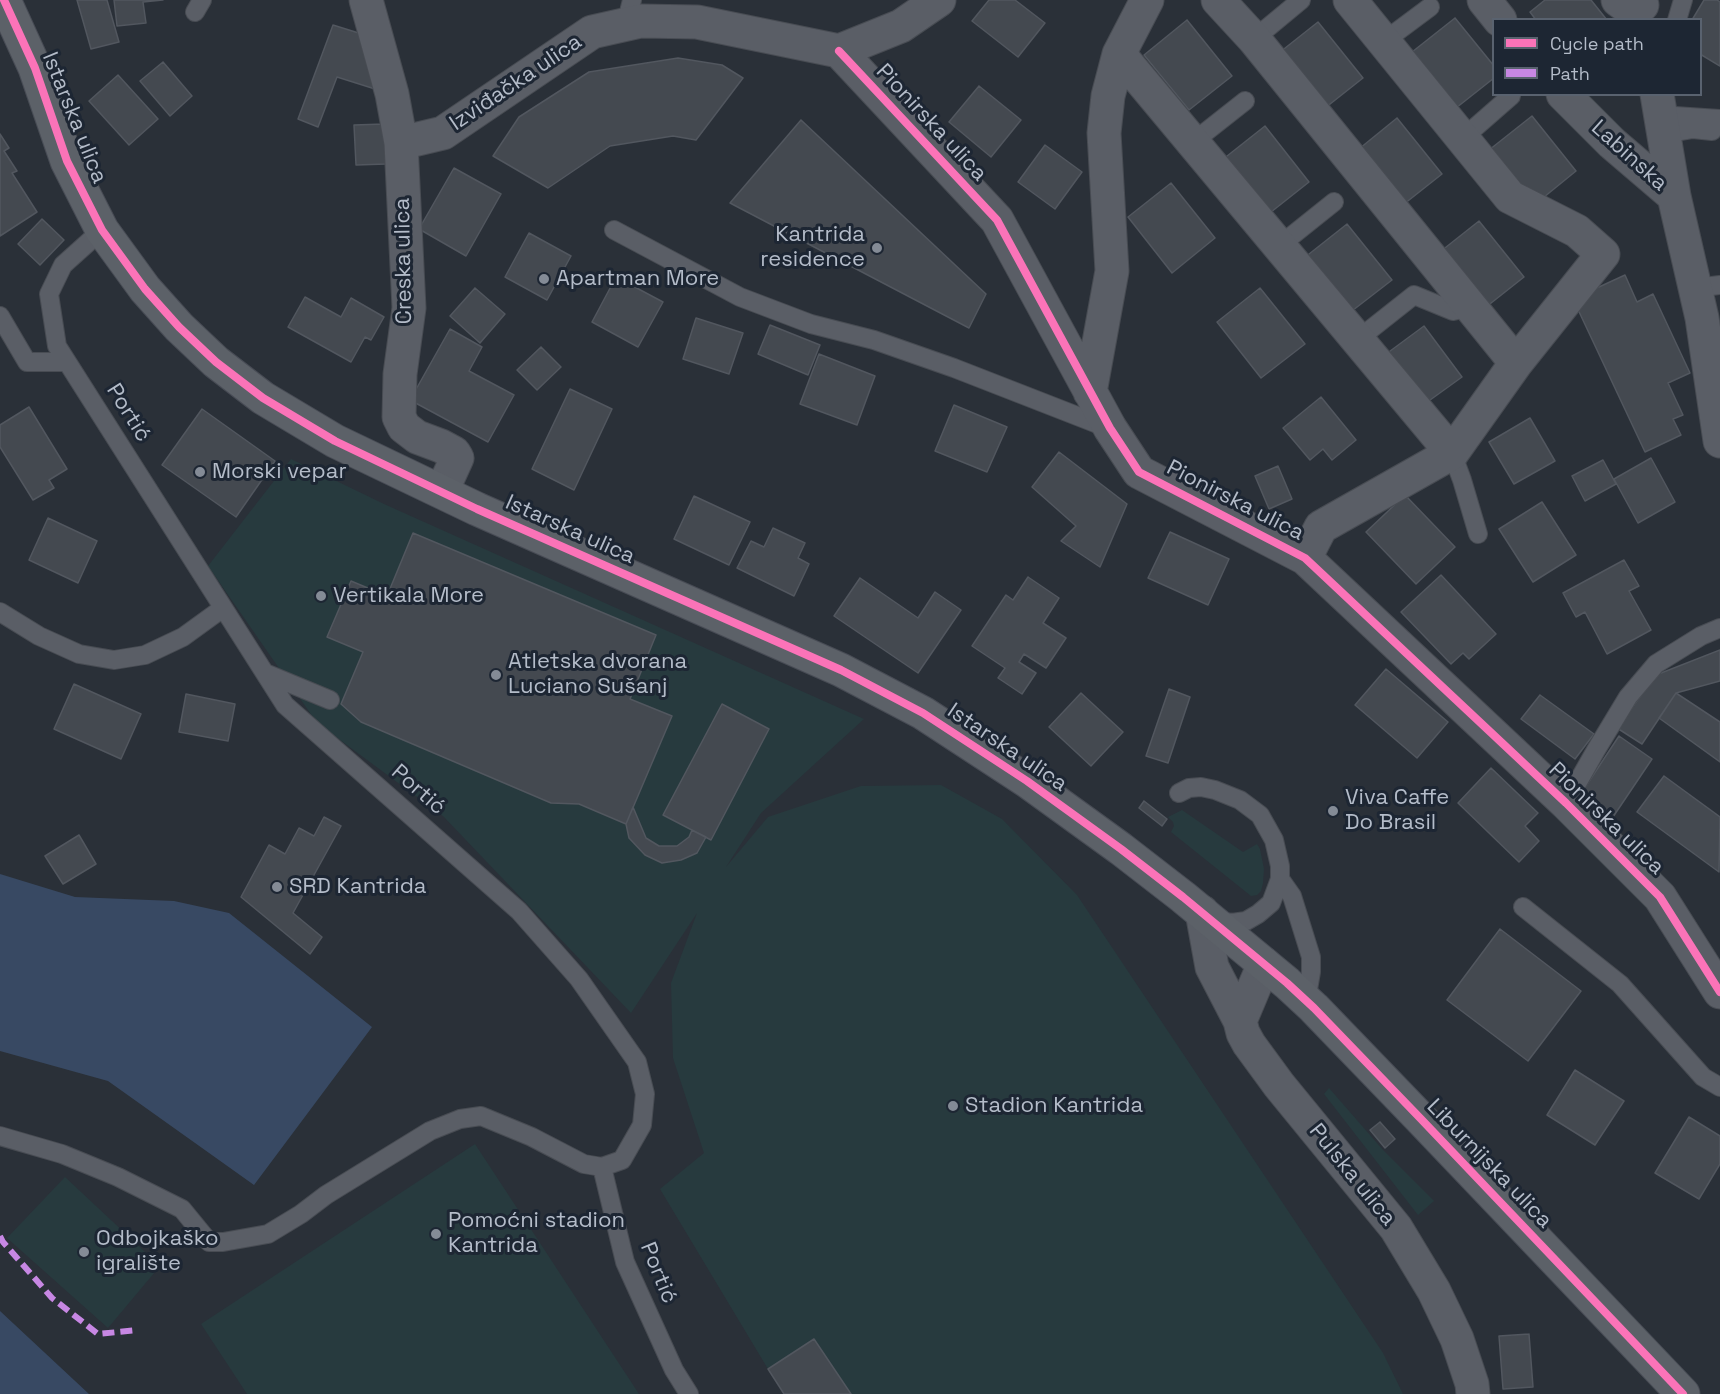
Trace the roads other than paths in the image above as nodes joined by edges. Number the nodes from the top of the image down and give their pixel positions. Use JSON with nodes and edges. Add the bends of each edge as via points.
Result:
{"nodes":[{"id":1,"x":4,"y":0,"type":"edge"},
{"id":2,"x":366,"y":0,"type":"edge"},
{"id":3,"x":1147,"y":0,"type":"edge"},
{"id":4,"x":1218,"y":0,"type":"edge"},
{"id":5,"x":1301,"y":0,"type":"edge"},
{"id":6,"x":1350,"y":0,"type":"edge"},
{"id":7,"x":1484,"y":0,"type":"edge"},
{"id":8,"x":1683,"y":0,"type":"edge"},
{"id":9,"x":928,"y":3,"type":"edge"},
{"id":10,"x":1430,"y":7,"type":"dead end"},
{"id":11,"x":629,"y":12,"type":"edge"},
{"id":12,"x":1498,"y":18,"type":"edge"},
{"id":13,"x":1678,"y":18,"type":"edge"},
{"id":14,"x":1254,"y":39,"type":"junction"},
{"id":15,"x":1383,"y":42,"type":"junction"},
{"id":16,"x":839,"y":51,"type":"junction"},
{"id":17,"x":1119,"y":54,"type":"junction"},
{"id":18,"x":1512,"y":96,"type":"dead end"},
{"id":19,"x":1565,"y":96,"type":"edge"},
{"id":20,"x":1245,"y":101,"type":"dead end"},
{"id":21,"x":1660,"y":115,"type":"edge"},
{"id":22,"x":1720,"y":119,"type":"edge"},
{"id":23,"x":1720,"y":132,"type":"edge"},
{"id":24,"x":1463,"y":138,"type":"junction"},
{"id":25,"x":1192,"y":142,"type":"junction"},
{"id":26,"x":401,"y":143,"type":"junction"},
{"id":27,"x":1674,"y":196,"type":"junction"},
{"id":28,"x":1334,"y":202,"type":"dead end"},
{"id":29,"x":102,"y":230,"type":"junction"},
{"id":30,"x":614,"y":230,"type":"dead end"},
{"id":31,"x":1279,"y":246,"type":"junction"},
{"id":32,"x":1707,"y":286,"type":"edge"},
{"id":33,"x":1471,"y":307,"type":"junction"},
{"id":34,"x":0,"y":316,"type":"edge"},
{"id":35,"x":1359,"y":342,"type":"junction"},
{"id":36,"x":67,"y":362,"type":"junction"},
{"id":37,"x":1516,"y":363,"type":"junction"},
{"id":38,"x":1090,"y":392,"type":"junction"},
{"id":39,"x":1110,"y":428,"type":"junction"},
{"id":40,"x":1720,"y":441,"type":"edge"},
{"id":41,"x":1452,"y":453,"type":"junction"},
{"id":42,"x":442,"y":491,"type":"junction"},
{"id":43,"x":1478,"y":534,"type":"dead end"},
{"id":44,"x":1305,"y":558,"type":"junction"},
{"id":45,"x":223,"y":608,"type":"junction"},
{"id":46,"x":0,"y":612,"type":"edge"},
{"id":47,"x":1720,"y":628,"type":"edge"},
{"id":48,"x":265,"y":673,"type":"junction"},
{"id":49,"x":330,"y":700,"type":"dead end"},
{"id":50,"x":1179,"y":793,"type":"dead end"},
{"id":51,"x":1566,"y":803,"type":"junction"},
{"id":52,"x":1280,"y":879,"type":"junction"},
{"id":53,"x":1523,"y":907,"type":"dead end"},
{"id":54,"x":1207,"y":916,"type":"junction"},
{"id":55,"x":1264,"y":964,"type":"junction"},
{"id":56,"x":1720,"y":992,"type":"edge"},
{"id":57,"x":1306,"y":1001,"type":"junction"},
{"id":58,"x":1240,"y":1021,"type":"junction"},
{"id":59,"x":1720,"y":1087,"type":"edge"},
{"id":60,"x":0,"y":1136,"type":"edge"},
{"id":61,"x":602,"y":1167,"type":"junction"},
{"id":62,"x":689,"y":1394,"type":"edge"},
{"id":63,"x":1473,"y":1394,"type":"edge"},
{"id":64,"x":1683,"y":1394,"type":"edge"}],
"edges":[{"from":1,"to":29,"type":"main road","name":"Istarska ulica","via":[[35,68],[67,161]]},
{"from":2,"to":26,"type":"street","name":"Creska ulica"},
{"from":3,"to":17,"type":"street"},
{"from":4,"to":14,"type":"street"},
{"from":5,"to":14,"type":"lane"},
{"from":6,"to":15,"type":"street","name":"Pionirska ulica"},
{"from":7,"to":12,"type":"street"},
{"from":8,"to":13,"type":"lane"},
{"from":9,"to":16,"type":"street","via":[[901,26]]},
{"from":10,"to":15,"type":"lane"},
{"from":11,"to":16,"type":"street","name":"Izviđačka ulica","via":[[641,21],[698,22]]},
{"from":11,"to":26,"type":"street","name":"Izviđačka ulica","via":[[592,32],[443,133]]},
{"from":14,"to":33,"type":"street"},
{"from":15,"to":24,"type":"street","name":"Pionirska ulica"},
{"from":16,"to":38,"type":"street","name":"Pionirska ulica","via":[[997,220]]},
{"from":17,"to":25,"type":"street"},
{"from":17,"to":38,"type":"street","via":[[1104,133],[1112,271]]},
{"from":18,"to":24,"type":"lane"},
{"from":19,"to":27,"type":"street","name":"Labinska"},
{"from":20,"to":25,"type":"lane"},
{"from":21,"to":22,"type":"lane"},
{"from":21,"to":23,"type":"lane","via":[[1693,129]]},
{"from":21,"to":27,"type":"street","name":"Labinska"},
{"from":24,"to":37,"type":"street","name":"Pionirska ulica","via":[[1510,197],[1577,231],[1603,254]]},
{"from":25,"to":31,"type":"street"},
{"from":26,"to":42,"type":"street","name":"Creska ulica","via":[[408,308],[399,417],[417,437],[441,446],[457,458]]},
{"from":27,"to":32,"type":"street"},
{"from":28,"to":31,"type":"lane"},
{"from":29,"to":36,"type":"lane","name":"Portić","via":[[63,266],[49,294],[57,345]]},
{"from":29,"to":42,"type":"main road","name":"Istarska ulica","via":[[145,289],[216,362],[291,416]]},
{"from":30,"to":39,"type":"lane","via":[[740,297],[811,324],[944,364]]},
{"from":31,"to":35,"type":"street"},
{"from":32,"to":40,"type":"street","via":[[1702,318]]},
{"from":33,"to":35,"type":"lane","via":[[1453,311],[1414,295]]},
{"from":33,"to":37,"type":"street"},
{"from":34,"to":36,"type":"lane","via":[[27,362]]},
{"from":35,"to":41,"type":"street"},
{"from":36,"to":45,"type":"lane","name":"Portić"},
{"from":37,"to":41,"type":"street","name":"Pionirska ulica"},
{"from":38,"to":39,"type":"street","name":"Pionirska ulica"},
{"from":39,"to":44,"type":"street","name":"Pionirska ulica","via":[[1139,472]]},
{"from":41,"to":43,"type":"lane"},
{"from":41,"to":44,"type":"street","name":"Pionirska ulica","via":[[1321,527]]},
{"from":42,"to":54,"type":"main road","name":"Istarska ulica","via":[[892,696],[1027,781]]},
{"from":44,"to":51,"type":"street","name":"Pionirska ulica"},
{"from":45,"to":46,"type":"lane","via":[[183,637],[145,655],[114,660],[79,654]]},
{"from":45,"to":48,"type":"lane","name":"Portić"},
{"from":47,"to":51,"type":"lane","via":[[1656,664],[1629,697]]},
{"from":48,"to":49,"type":"lane"},
{"from":48,"to":61,"type":"lane","name":"Portić","via":[[285,705],[519,910],[579,979],[638,1062],[645,1094],[642,1125],[622,1160]]},
{"from":50,"to":52,"type":"lane","via":[[1194,787],[1215,790],[1254,810],[1274,840]]},
{"from":51,"to":56,"type":"street","name":"Pionirska ulica","via":[[1660,897]]},
{"from":52,"to":54,"type":"lane","via":[[1272,901],[1258,915],[1239,923]]},
{"from":52,"to":57,"type":"lane","via":[[1292,896],[1311,957]]},
{"from":53,"to":59,"type":"lane","via":[[1620,984],[1703,1077]]},
{"from":54,"to":55,"type":"main road","name":"Istarska ulica"},
{"from":54,"to":58,"type":"street","name":"Pulska ulica","via":[[1212,967]]},
{"from":55,"to":57,"type":"main road","name":"Liburnijska ulica"},
{"from":55,"to":58,"type":"street"},
{"from":57,"to":64,"type":"main road","name":"Liburnijska ulica"},
{"from":58,"to":63,"type":"street","name":"Pulska ulica","via":[[1249,1044],[1273,1077],[1401,1237],[1457,1339]]},
{"from":60,"to":61,"type":"lane","via":[[62,1154],[182,1209],[209,1242],[268,1234],[421,1137],[460,1119],[481,1116],[584,1164]]},
{"from":61,"to":62,"type":"lane","name":"Portić","via":[[626,1262],[674,1370]]}]}
